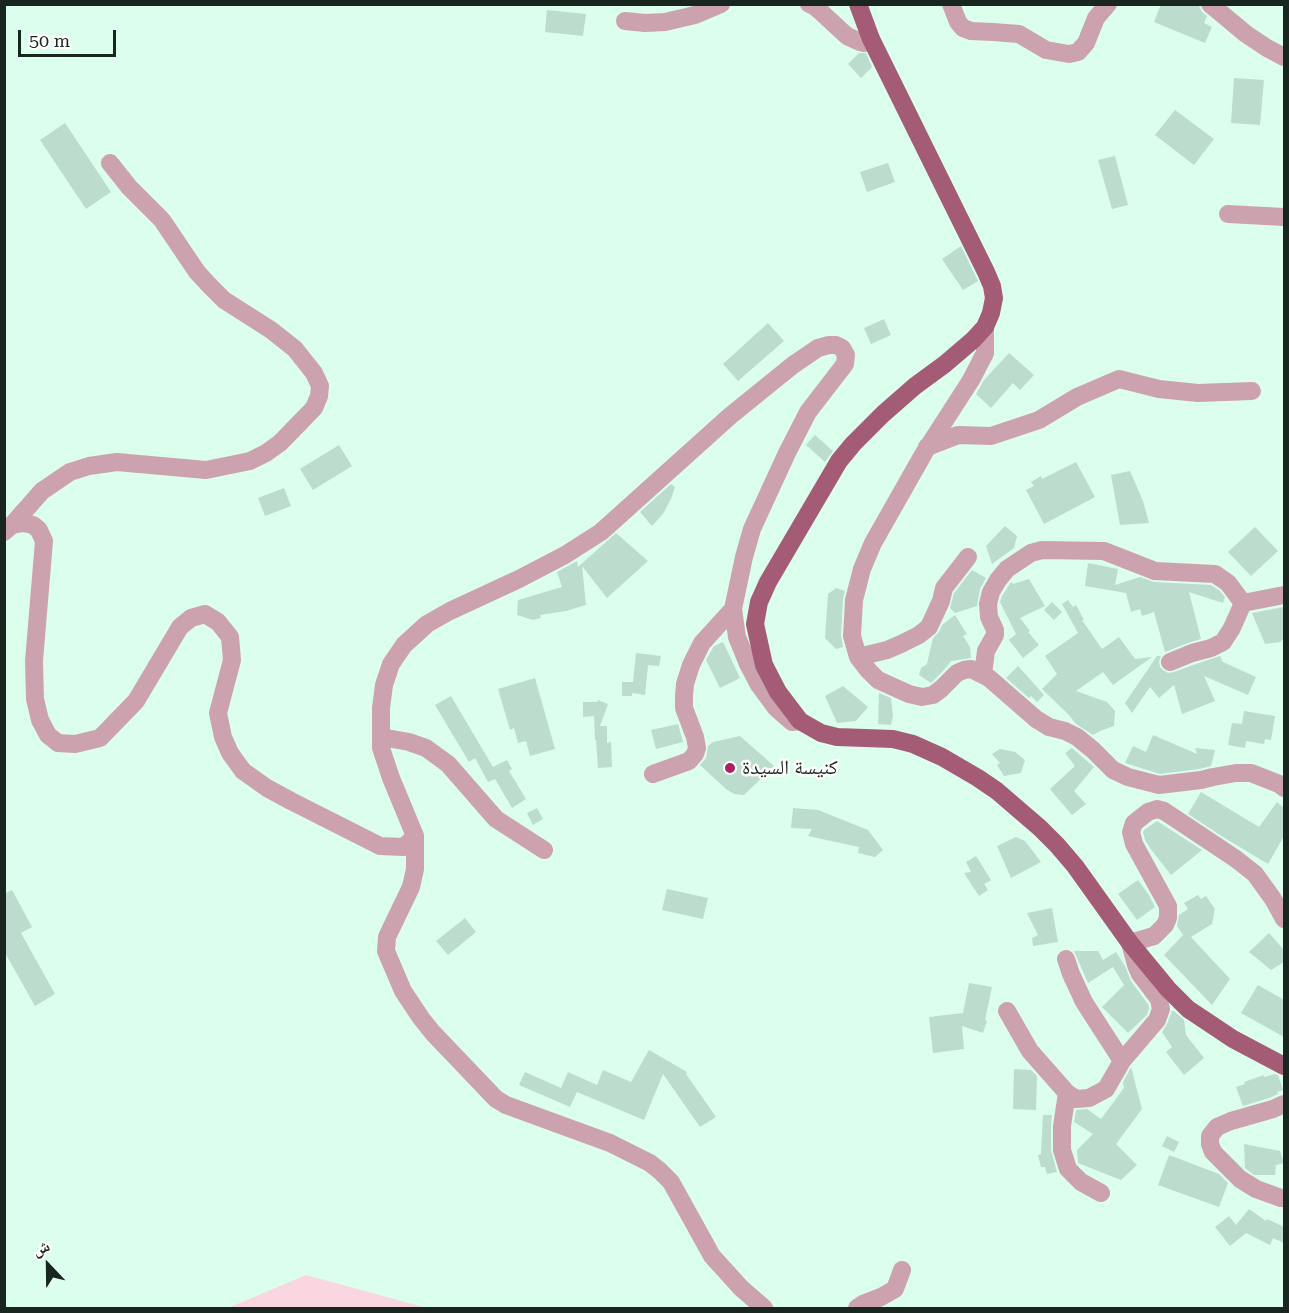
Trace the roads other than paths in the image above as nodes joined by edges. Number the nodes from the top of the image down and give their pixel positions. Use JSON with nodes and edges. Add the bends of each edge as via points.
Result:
{"nodes":[{"id":1,"x":721,"y":4,"type":"edge"},
{"id":2,"x":809,"y":4,"type":"edge"},
{"id":3,"x":858,"y":4,"type":"edge"},
{"id":4,"x":951,"y":4,"type":"edge"},
{"id":5,"x":1108,"y":4,"type":"edge"},
{"id":6,"x":1210,"y":4,"type":"edge"},
{"id":7,"x":625,"y":21,"type":"dead end"},
{"id":8,"x":871,"y":39,"type":"junction"},
{"id":9,"x":1284,"y":57,"type":"edge"},
{"id":10,"x":110,"y":163,"type":"dead end"},
{"id":11,"x":1228,"y":214,"type":"dead end"},
{"id":12,"x":1284,"y":218,"type":"edge"},
{"id":13,"x":985,"y":327,"type":"junction"},
{"id":14,"x":1252,"y":391,"type":"dead end"},
{"id":15,"x":927,"y":447,"type":"junction"},
{"id":16,"x":8,"y":529,"type":"edge"},
{"id":17,"x":968,"y":557,"type":"dead end"},
{"id":18,"x":1284,"y":595,"type":"edge"},
{"id":19,"x":1243,"y":603,"type":"junction"},
{"id":20,"x":733,"y":609,"type":"junction"},
{"id":21,"x":858,"y":657,"type":"junction"},
{"id":22,"x":1170,"y":662,"type":"dead end"},
{"id":23,"x":983,"y":674,"type":"junction"},
{"id":24,"x":800,"y":721,"type":"junction"},
{"id":25,"x":381,"y":737,"type":"junction"},
{"id":26,"x":653,"y":774,"type":"dead end"},
{"id":27,"x":1284,"y":788,"type":"edge"},
{"id":28,"x":415,"y":836,"type":"junction"},
{"id":29,"x":544,"y":850,"type":"dead end"},
{"id":30,"x":1284,"y":919,"type":"edge"},
{"id":31,"x":1130,"y":943,"type":"junction"},
{"id":32,"x":1066,"y":959,"type":"dead end"},
{"id":33,"x":1008,"y":1011,"type":"dead end"},
{"id":34,"x":1122,"y":1061,"type":"junction"},
{"id":35,"x":1284,"y":1066,"type":"edge"},
{"id":36,"x":1067,"y":1092,"type":"junction"},
{"id":37,"x":1284,"y":1104,"type":"edge"},
{"id":38,"x":1101,"y":1193,"type":"dead end"},
{"id":39,"x":1284,"y":1198,"type":"edge"},
{"id":40,"x":902,"y":1270,"type":"dead end"},
{"id":41,"x":764,"y":1308,"type":"edge"},
{"id":42,"x":856,"y":1308,"type":"edge"}],
"edges":[{"from":1,"to":7,"type":"street","via":[[665,22]]},
{"from":2,"to":8,"type":"street","via":[[848,36],[860,42]]},
{"from":3,"to":8,"type":"main road"},
{"from":4,"to":5,"type":"street","via":[[958,22],[971,32],[1019,34],[1046,50],[1069,54],[1078,52],[1086,43],[1096,18]]},
{"from":6,"to":9,"type":"street","via":[[1246,34]]},
{"from":8,"to":13,"type":"main road","via":[[992,286],[993,306]]},
{"from":10,"to":16,"type":"street","via":[[162,220],[210,286],[295,349],[314,373],[320,386],[319,396],[314,408],[279,443],[249,461],[206,470],[117,462],[89,466],[70,472],[42,491]]},
{"from":11,"to":12,"type":"street"},
{"from":13,"to":15,"type":"street","via":[[985,353]]},
{"from":13,"to":24,"type":"main road","via":[[853,444],[839,461],[768,582],[755,624],[759,647],[778,692]]},
{"from":14,"to":15,"type":"street","via":[[1198,393],[1119,379],[1077,397],[1039,420],[991,436],[958,435]]},
{"from":15,"to":21,"type":"street","via":[[862,569],[854,600],[852,636]]},
{"from":16,"to":28,"type":"street","via":[[23,523],[33,525],[44,542],[34,662],[35,699],[39,720],[58,743],[75,744],[100,738],[136,700],[180,627],[205,614],[219,622],[230,637],[232,660],[218,713],[223,737],[243,771],[275,793],[380,846],[404,847]]},
{"from":17,"to":21,"type":"street","via":[[944,588],[929,627],[887,650]]},
{"from":18,"to":19,"type":"street"},
{"from":19,"to":22,"type":"street","via":[[1223,642]]},
{"from":19,"to":23,"type":"street","via":[[1228,583],[1215,574],[1155,571],[1104,551],[1031,553],[1007,569],[991,592],[989,617],[995,635],[986,651]]},
{"from":20,"to":24,"type":"street","via":[[737,637],[759,685],[776,708],[792,722]]},
{"from":20,"to":25,"type":"street","via":[[752,529],[808,412],[845,364],[846,355],[836,345],[818,348],[793,364],[601,532],[565,555],[427,624],[404,645],[391,664],[384,685]]},
{"from":20,"to":26,"type":"street","via":[[702,643],[685,684],[684,708],[695,737],[695,754],[688,762]]},
{"from":21,"to":23,"type":"street","via":[[878,680],[918,696],[933,694],[964,670]]},
{"from":23,"to":27,"type":"street","via":[[1036,719],[1077,737],[1113,770],[1128,777],[1159,785],[1251,773]]},
{"from":24,"to":31,"type":"main road","via":[[837,737],[913,744],[978,778],[1057,845]]},
{"from":25,"to":28,"type":"street","via":[[386,763]]},
{"from":25,"to":29,"type":"street","via":[[426,748],[448,764],[496,819]]},
{"from":28,"to":41,"type":"street","via":[[411,887],[387,937],[386,951],[403,991],[421,1018],[496,1099],[610,1143],[660,1171],[671,1182],[712,1256]]},
{"from":30,"to":31,"type":"street","via":[[1255,874],[1157,809],[1134,823],[1131,832],[1168,906],[1168,918],[1154,936]]},
{"from":31,"to":34,"type":"street","via":[[1140,974],[1159,999],[1161,1009],[1157,1020]]},
{"from":31,"to":35,"type":"main road","via":[[1188,1009]]},
{"from":32,"to":34,"type":"street","via":[[1084,1002]]},
{"from":33,"to":36,"type":"street","via":[[1030,1051]]},
{"from":34,"to":36,"type":"street","via":[[1106,1089],[1098,1094],[1076,1099]]},
{"from":36,"to":38,"type":"street","via":[[1062,1150],[1068,1169]]},
{"from":37,"to":39,"type":"street","via":[[1217,1127],[1210,1136],[1213,1152],[1240,1179]]},
{"from":40,"to":42,"type":"street","via":[[895,1289]]}]}
